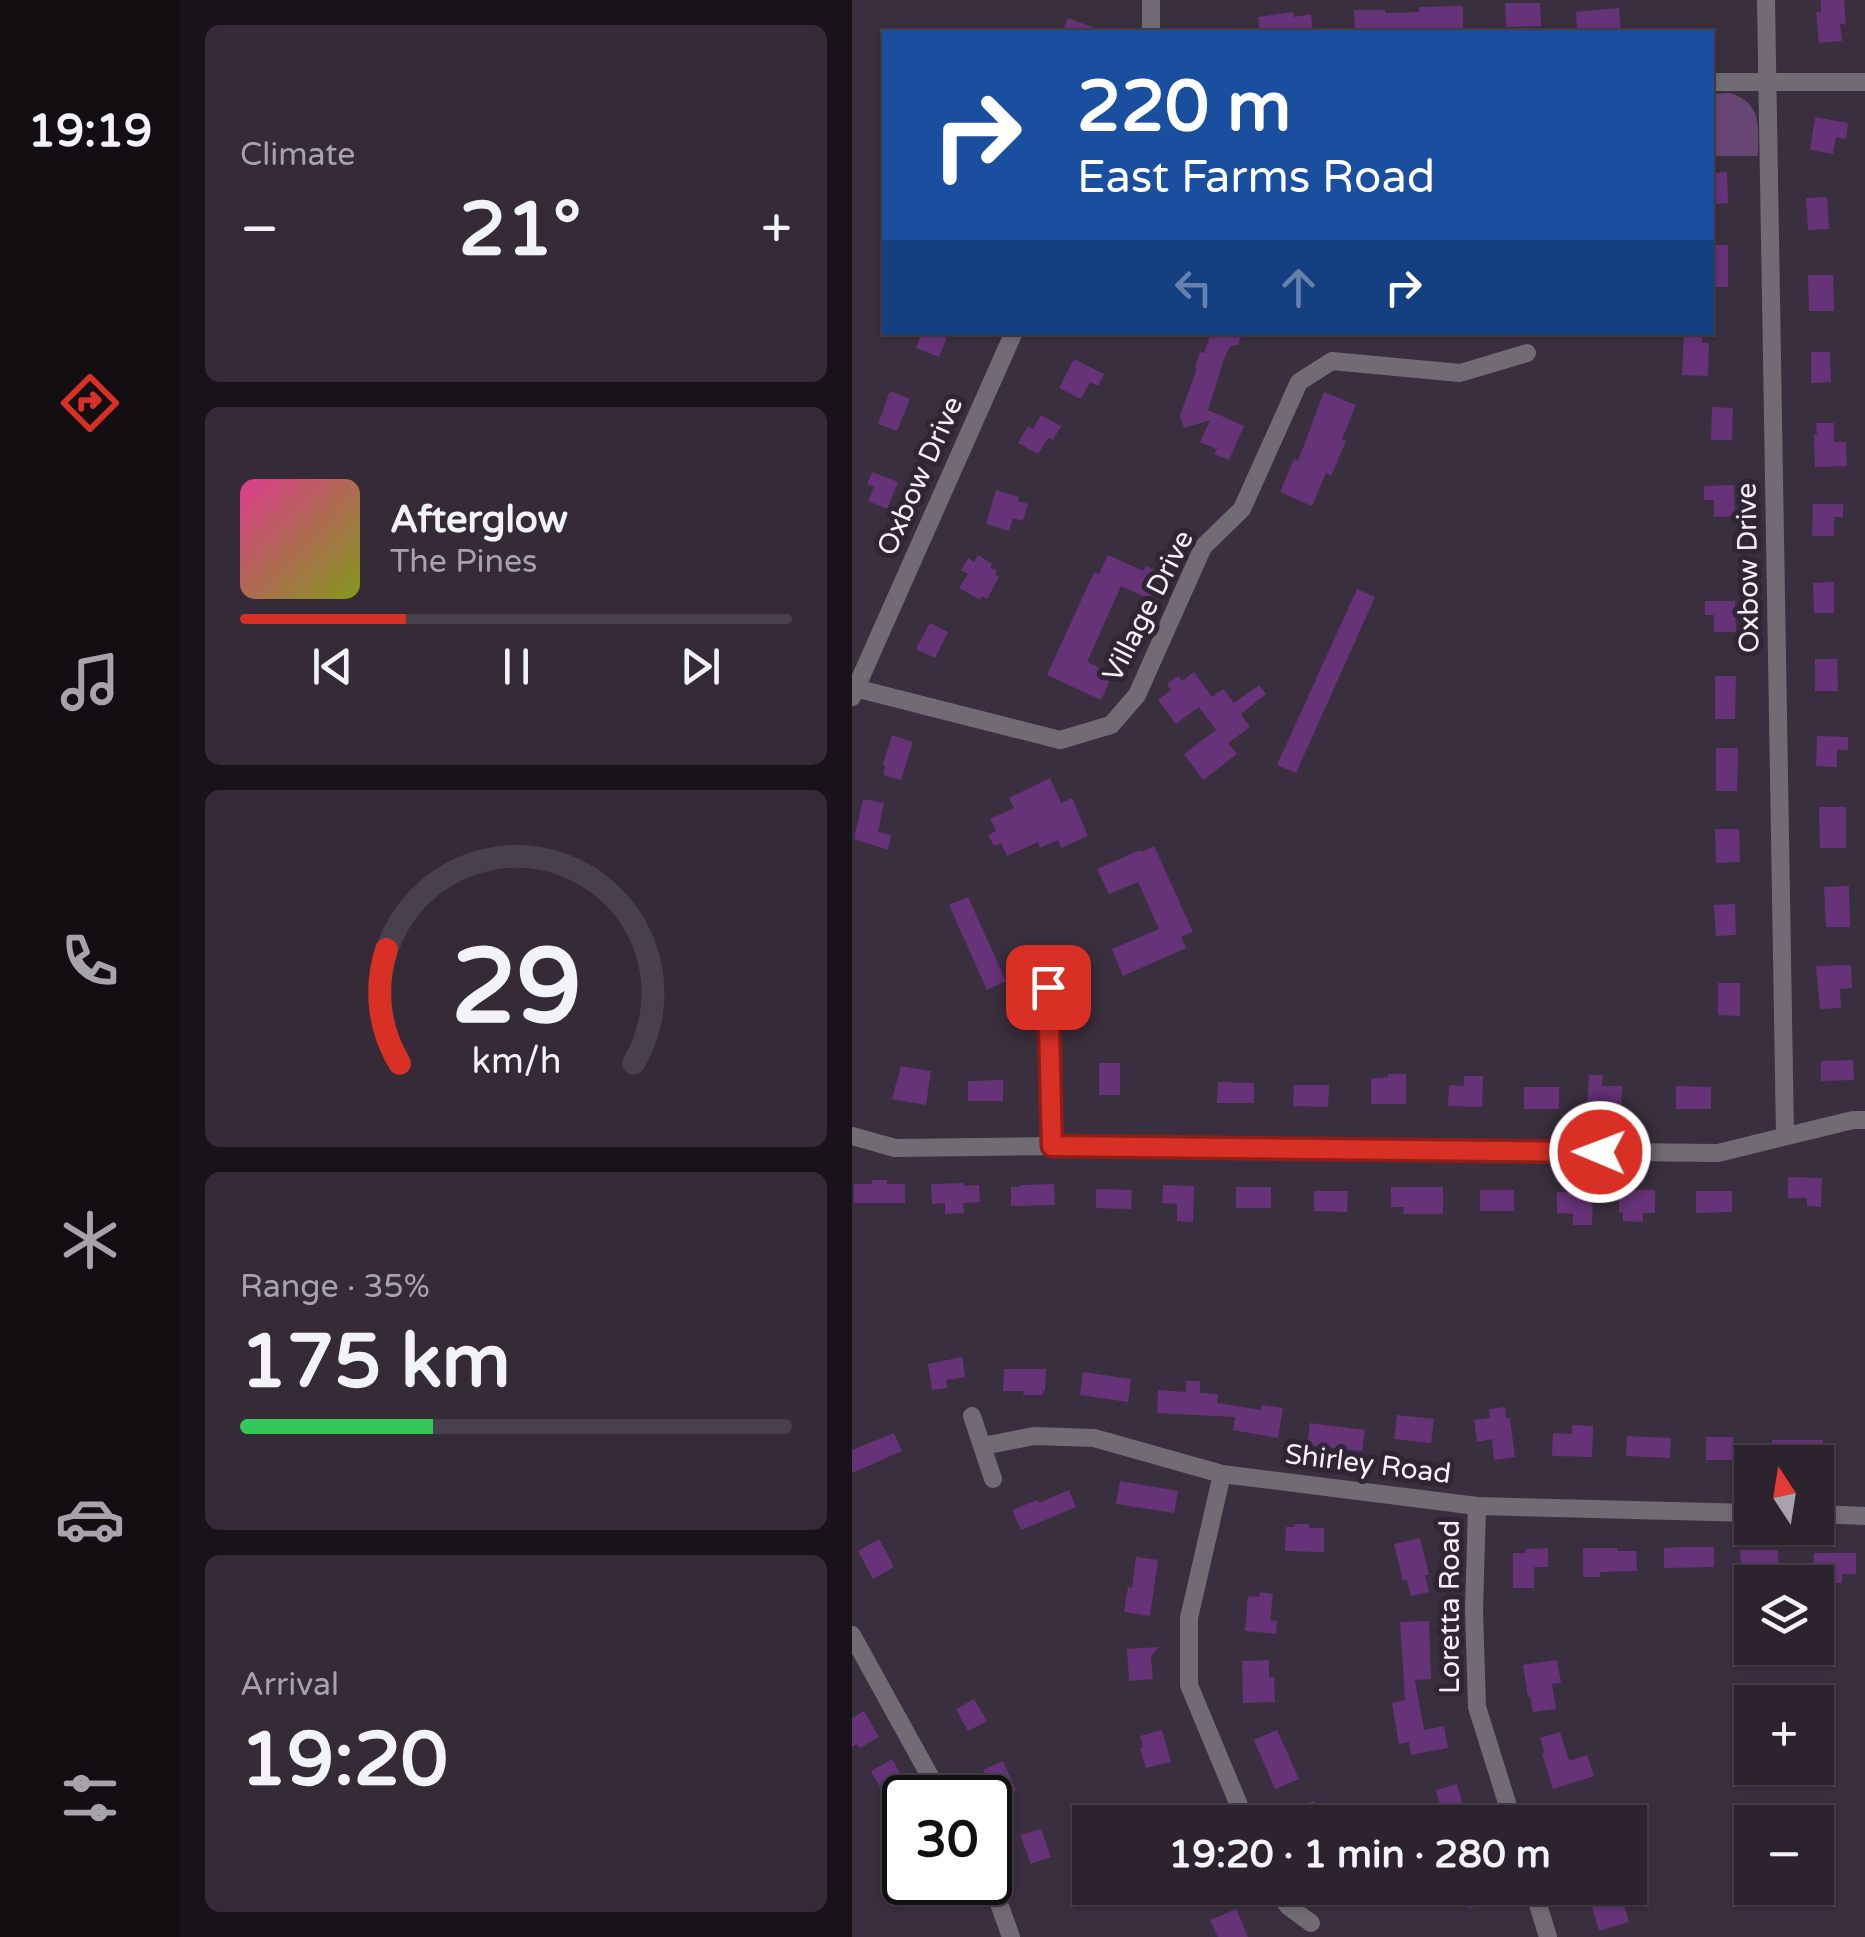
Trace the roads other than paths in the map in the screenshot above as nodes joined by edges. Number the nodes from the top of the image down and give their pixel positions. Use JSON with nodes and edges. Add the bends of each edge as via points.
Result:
{"nodes":[{"id":1,"x":1151,"y":0,"type":"edge"},
{"id":2,"x":1766,"y":0,"type":"edge"},
{"id":3,"x":1150,"y":30,"type":"edge"},
{"id":4,"x":1767,"y":81,"type":"junction"},
{"id":5,"x":1714,"y":82,"type":"edge"},
{"id":6,"x":1864,"y":82,"type":"edge"},
{"id":7,"x":1013,"y":335,"type":"edge"},
{"id":8,"x":1527,"y":353,"type":"dead end"},
{"id":9,"x":853,"y":693,"type":"edge"},
{"id":10,"x":1048,"y":987,"type":"dead end"},
{"id":11,"x":1864,"y":1120,"type":"edge"},
{"id":12,"x":1785,"y":1135,"type":"junction"},
{"id":13,"x":852,"y":1136,"type":"edge"},
{"id":14,"x":1052,"y":1146,"type":"junction"},
{"id":15,"x":972,"y":1416,"type":"dead end"},
{"id":16,"x":983,"y":1446,"type":"junction"},
{"id":17,"x":1222,"y":1474,"type":"junction"},
{"id":18,"x":993,"y":1479,"type":"dead end"},
{"id":19,"x":1477,"y":1506,"type":"junction"},
{"id":20,"x":1734,"y":1513,"type":"edge"},
{"id":21,"x":1834,"y":1515,"type":"edge"},
{"id":22,"x":1864,"y":1516,"type":"edge"},
{"id":23,"x":852,"y":1635,"type":"edge"},
{"id":24,"x":929,"y":1775,"type":"edge"},
{"id":25,"x":1239,"y":1805,"type":"edge"},
{"id":26,"x":1508,"y":1805,"type":"edge"},
{"id":27,"x":1000,"y":1905,"type":"edge"},
{"id":28,"x":1287,"y":1905,"type":"edge"},
{"id":29,"x":1538,"y":1905,"type":"edge"},
{"id":30,"x":1311,"y":1923,"type":"dead end"},
{"id":31,"x":1011,"y":1937,"type":"edge"},
{"id":32,"x":1548,"y":1937,"type":"edge"}],
"edges":[{"from":1,"to":3,"type":"street"},
{"from":2,"to":4,"type":"street","name":"Oxbow Drive"},
{"from":4,"to":5,"type":"street"},
{"from":4,"to":6,"type":"street"},
{"from":4,"to":12,"type":"street","name":"Oxbow Drive"},
{"from":7,"to":9,"type":"street","name":"Oxbow Drive"},
{"from":8,"to":9,"type":"street","name":"Village Drive","via":[[1460,373],[1332,361],[1300,382],[1242,509],[1204,546],[1137,696],[1111,724],[1060,740]]},
{"from":10,"to":14,"type":"street"},
{"from":11,"to":12,"type":"street"},
{"from":12,"to":14,"type":"street","via":[[1718,1153]]},
{"from":13,"to":14,"type":"street","via":[[894,1148]]},
{"from":15,"to":16,"type":"street"},
{"from":16,"to":17,"type":"street","name":"Shirley Road","via":[[1034,1436],[1094,1438]]},
{"from":16,"to":18,"type":"street"},
{"from":17,"to":19,"type":"street","name":"Shirley Road"},
{"from":17,"to":25,"type":"street","via":[[1189,1618],[1189,1685]]},
{"from":19,"to":20,"type":"street","name":"Shirley Road"},
{"from":19,"to":26,"type":"street","name":"Loretta Road","via":[[1478,1707]]},
{"from":21,"to":22,"type":"street"},
{"from":23,"to":24,"type":"street"},
{"from":27,"to":31,"type":"street"},
{"from":28,"to":30,"type":"street"},
{"from":29,"to":32,"type":"street"}]}
